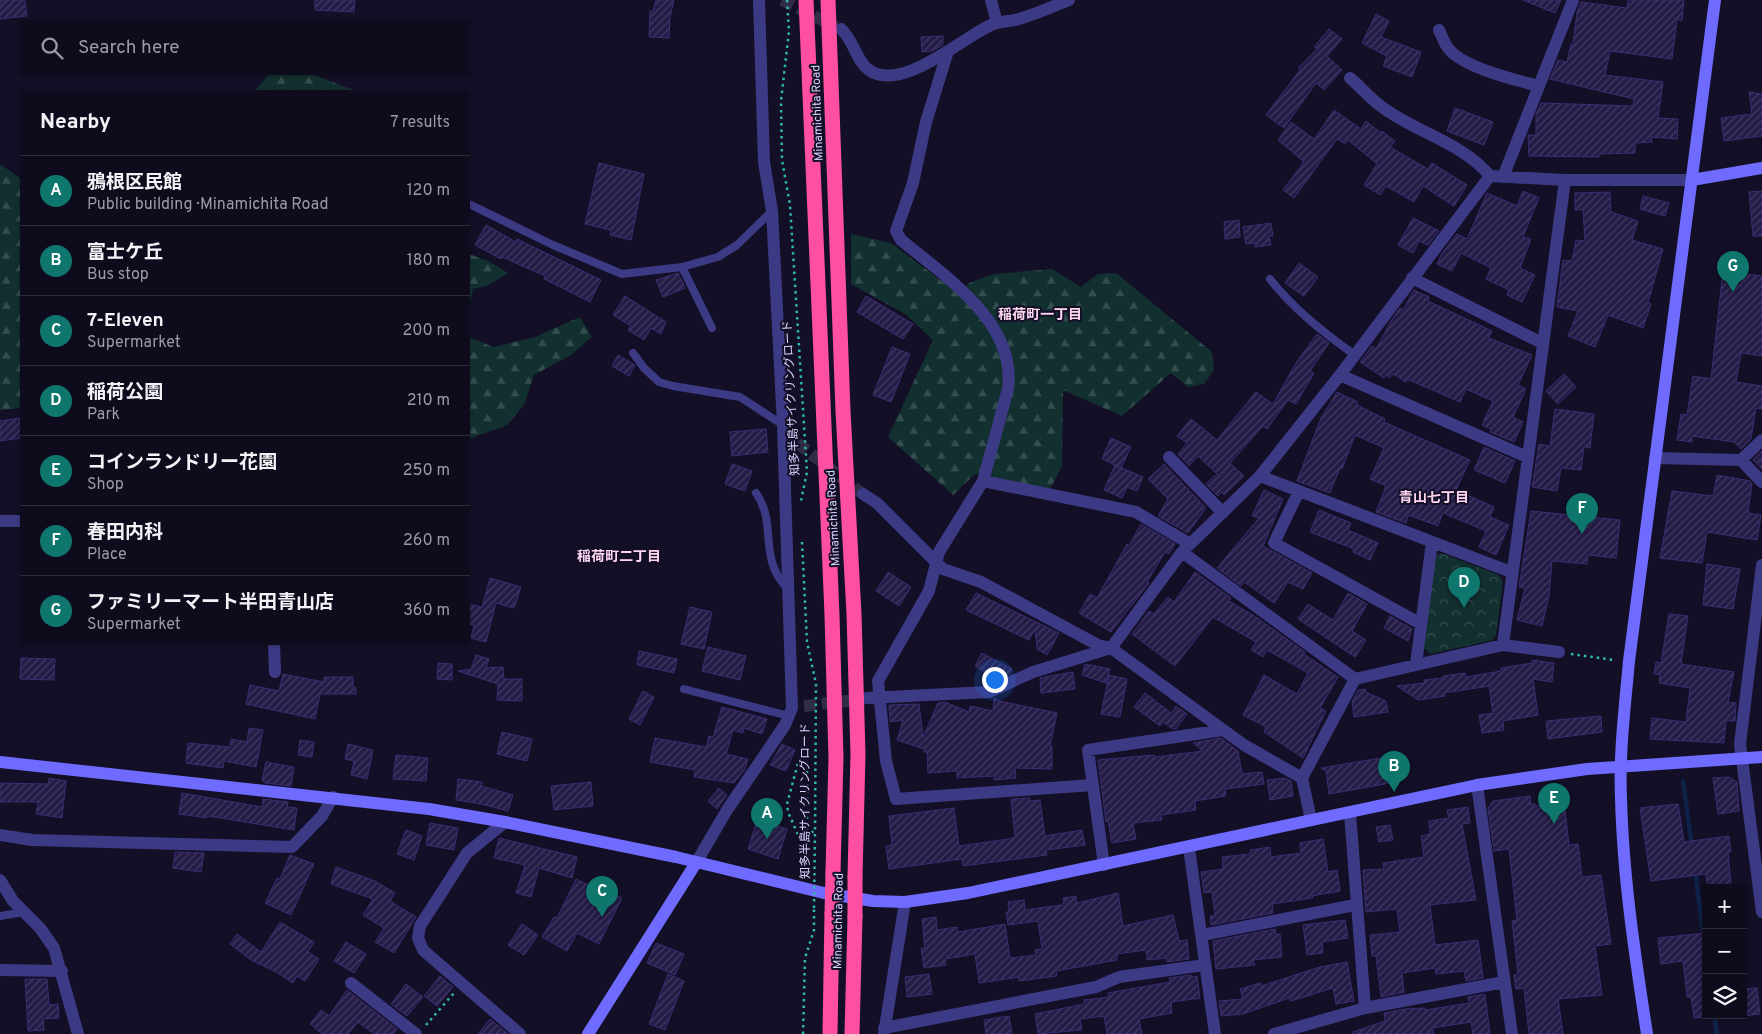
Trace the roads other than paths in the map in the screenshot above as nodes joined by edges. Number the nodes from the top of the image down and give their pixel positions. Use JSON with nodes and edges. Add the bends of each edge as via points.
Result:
{"nodes":[{"id":1,"x":760,"y":0,"type":"edge"},
{"id":2,"x":806,"y":0,"type":"edge"},
{"id":3,"x":828,"y":0,"type":"edge"},
{"id":4,"x":991,"y":0,"type":"edge"},
{"id":5,"x":1068,"y":0,"type":"edge"},
{"id":6,"x":1573,"y":0,"type":"edge"},
{"id":7,"x":1715,"y":0,"type":"edge"},
{"id":8,"x":997,"y":23,"type":"junction"},
{"id":9,"x":842,"y":29,"type":"tunnel mouth"},
{"id":10,"x":1439,"y":30,"type":"dead end"},
{"id":11,"x":948,"y":51,"type":"junction"},
{"id":12,"x":1350,"y":78,"type":"dead end"},
{"id":13,"x":1539,"y":86,"type":"junction"},
{"id":14,"x":1762,"y":168,"type":"edge"},
{"id":15,"x":1490,"y":176,"type":"junction"},
{"id":16,"x":1503,"y":177,"type":"junction"},
{"id":17,"x":1564,"y":180,"type":"junction"},
{"id":18,"x":1692,"y":180,"type":"junction"},
{"id":19,"x":470,"y":204,"type":"edge"},
{"id":20,"x":772,"y":211,"type":"junction"},
{"id":21,"x":682,"y":267,"type":"junction"},
{"id":22,"x":1412,"y":278,"type":"junction"},
{"id":23,"x":1270,"y":279,"type":"dead end"},
{"id":24,"x":712,"y":328,"type":"dead end"},
{"id":25,"x":1542,"y":343,"type":"junction"},
{"id":26,"x":633,"y":353,"type":"dead end"},
{"id":27,"x":1355,"y":355,"type":"junction"},
{"id":28,"x":1340,"y":375,"type":"junction"},
{"id":29,"x":783,"y":425,"type":"junction"},
{"id":30,"x":1762,"y":440,"type":"edge"},
{"id":31,"x":1169,"y":457,"type":"dead end"},
{"id":32,"x":1527,"y":457,"type":"junction"},
{"id":33,"x":1655,"y":458,"type":"junction"},
{"id":34,"x":1741,"y":460,"type":"junction"},
{"id":35,"x":1260,"y":476,"type":"junction"},
{"id":36,"x":983,"y":481,"type":"junction"},
{"id":37,"x":1762,"y":482,"type":"edge"},
{"id":38,"x":1299,"y":491,"type":"junction"},
{"id":39,"x":756,"y":493,"type":"dead end"},
{"id":40,"x":864,"y":494,"type":"tunnel mouth"},
{"id":41,"x":1223,"y":514,"type":"junction"},
{"id":42,"x":0,"y":521,"type":"edge"},
{"id":43,"x":20,"y":521,"type":"edge"},
{"id":44,"x":1432,"y":542,"type":"junction"},
{"id":45,"x":1186,"y":548,"type":"junction"},
{"id":46,"x":937,"y":564,"type":"junction"},
{"id":47,"x":1762,"y":565,"type":"edge"},
{"id":48,"x":1511,"y":572,"type":"junction"},
{"id":49,"x":789,"y":590,"type":"junction"},
{"id":50,"x":1421,"y":624,"type":"junction"},
{"id":51,"x":1758,"y":627,"type":"edge"},
{"id":52,"x":274,"y":645,"type":"edge"},
{"id":53,"x":1503,"y":645,"type":"junction"},
{"id":54,"x":1111,"y":648,"type":"junction"},
{"id":55,"x":1559,"y":652,"type":"road end"},
{"id":56,"x":1416,"y":664,"type":"junction"},
{"id":57,"x":275,"y":672,"type":"dead end"},
{"id":58,"x":1355,"y":679,"type":"junction"},
{"id":59,"x":684,"y":689,"type":"dead end"},
{"id":60,"x":873,"y":698,"type":"junction"},
{"id":61,"x":795,"y":710,"type":"junction"},
{"id":62,"x":1223,"y":730,"type":"junction"},
{"id":63,"x":1762,"y":757,"type":"edge"},
{"id":64,"x":1741,"y":758,"type":"junction"},
{"id":65,"x":0,"y":762,"type":"edge"},
{"id":66,"x":1621,"y":767,"type":"junction"},
{"id":67,"x":1302,"y":778,"type":"junction"},
{"id":68,"x":1093,"y":785,"type":"junction"},
{"id":69,"x":1477,"y":785,"type":"junction"},
{"id":70,"x":332,"y":797,"type":"junction"},
{"id":71,"x":1350,"y":813,"type":"junction"},
{"id":72,"x":1311,"y":820,"type":"junction"},
{"id":73,"x":505,"y":822,"type":"junction"},
{"id":74,"x":0,"y":835,"type":"edge"},
{"id":75,"x":1189,"y":848,"type":"junction"},
{"id":76,"x":696,"y":863,"type":"junction"},
{"id":77,"x":1104,"y":865,"type":"junction"},
{"id":78,"x":0,"y":880,"type":"edge"},
{"id":79,"x":904,"y":902,"type":"junction"},
{"id":80,"x":1355,"y":905,"type":"junction"},
{"id":81,"x":24,"y":912,"type":"junction"},
{"id":82,"x":1762,"y":912,"type":"edge"},
{"id":83,"x":0,"y":916,"type":"edge"},
{"id":84,"x":1202,"y":935,"type":"junction"},
{"id":85,"x":1205,"y":965,"type":"junction"},
{"id":86,"x":0,"y":970,"type":"edge"},
{"id":87,"x":62,"y":971,"type":"junction"},
{"id":88,"x":1504,"y":982,"type":"junction"},
{"id":89,"x":351,"y":983,"type":"dead end"},
{"id":90,"x":1365,"y":1008,"type":"junction"},
{"id":91,"x":420,"y":1030,"type":"edge"},
{"id":92,"x":884,"y":1031,"type":"edge"},
{"id":93,"x":78,"y":1034,"type":"edge"},
{"id":94,"x":520,"y":1034,"type":"edge"},
{"id":95,"x":588,"y":1034,"type":"edge"},
{"id":96,"x":830,"y":1034,"type":"edge"},
{"id":97,"x":852,"y":1034,"type":"edge"},
{"id":98,"x":1215,"y":1034,"type":"edge"},
{"id":99,"x":1274,"y":1034,"type":"edge"},
{"id":100,"x":1512,"y":1034,"type":"edge"},
{"id":101,"x":1647,"y":1034,"type":"edge"}],
"edges":[{"from":1,"to":20,"type":"street","via":[[764,162]]},
{"from":2,"to":96,"type":"highway","name":"Minamichita Road","bridge":true,"via":[[836,758]]},
{"from":3,"to":97,"type":"highway","name":"Minamichita Road","bridge":true,"via":[[858,754]]},
{"from":4,"to":8,"type":"street"},
{"from":5,"to":8,"type":"street","via":[[1016,20]]},
{"from":6,"to":13,"type":"street"},
{"from":7,"to":18,"type":"street"},
{"from":8,"to":11,"type":"street"},
{"from":9,"to":11,"type":"street","via":[[864,66],[877,74],[912,70]]},
{"from":10,"to":13,"type":"street","via":[[1448,49],[1459,58],[1495,74]]},
{"from":11,"to":36,"type":"street","via":[[926,122],[913,183],[896,231],[901,240],[969,298],[994,330],[1007,358],[1008,388]]},
{"from":12,"to":15,"type":"street","via":[[1382,108],[1453,147]]},
{"from":13,"to":16,"type":"street"},
{"from":14,"to":18,"type":"street"},
{"from":15,"to":16,"type":"street"},
{"from":15,"to":22,"type":"street"},
{"from":16,"to":17,"type":"street"},
{"from":17,"to":18,"type":"street"},
{"from":17,"to":25,"type":"street"},
{"from":18,"to":33,"type":"street"},
{"from":19,"to":21,"type":"lane","via":[[622,274]]},
{"from":20,"to":21,"type":"lane","via":[[737,245],[718,257]]},
{"from":20,"to":29,"type":"street"},
{"from":21,"to":24,"type":"lane"},
{"from":22,"to":25,"type":"street"},
{"from":22,"to":27,"type":"street"},
{"from":23,"to":27,"type":"lane","via":[[1282,295],[1322,332]]},
{"from":25,"to":32,"type":"street"},
{"from":26,"to":29,"type":"lane","via":[[659,382],[740,397]]},
{"from":27,"to":28,"type":"street"},
{"from":28,"to":32,"type":"street"},
{"from":28,"to":35,"type":"street"},
{"from":29,"to":49,"type":"street"},
{"from":30,"to":34,"type":"street"},
{"from":31,"to":41,"type":"street"},
{"from":32,"to":48,"type":"street"},
{"from":33,"to":34,"type":"street"},
{"from":33,"to":66,"type":"street","via":[[1629,661]]},
{"from":34,"to":37,"type":"street"},
{"from":35,"to":38,"type":"street"},
{"from":35,"to":41,"type":"street"},
{"from":36,"to":45,"type":"street","via":[[1136,512]]},
{"from":36,"to":46,"type":"street","via":[[943,545]]},
{"from":38,"to":44,"type":"street"},
{"from":38,"to":50,"type":"street","via":[[1274,543]]},
{"from":39,"to":49,"type":"lane","via":[[765,505],[772,565],[776,576]]},
{"from":40,"to":46,"type":"street","via":[[877,503]]},
{"from":41,"to":45,"type":"street"},
{"from":42,"to":43,"type":"street"},
{"from":44,"to":48,"type":"street"},
{"from":44,"to":50,"type":"street"},
{"from":45,"to":54,"type":"street"},
{"from":45,"to":58,"type":"street"},
{"from":46,"to":54,"type":"street","via":[[981,582],[1098,645]]},
{"from":46,"to":60,"type":"street","via":[[929,591],[878,681]]},
{"from":47,"to":51,"type":"street"},
{"from":48,"to":53,"type":"street"},
{"from":49,"to":61,"type":"street"},
{"from":50,"to":56,"type":"street"},
{"from":51,"to":64,"type":"street","via":[[1740,737]]},
{"from":52,"to":57,"type":"street"},
{"from":53,"to":55,"type":"street"},
{"from":53,"to":56,"type":"street"},
{"from":54,"to":60,"type":"street","via":[[1033,672],[990,692]]},
{"from":54,"to":62,"type":"street"},
{"from":56,"to":58,"type":"street"},
{"from":58,"to":67,"type":"street"},
{"from":59,"to":61,"type":"lane"},
{"from":60,"to":68,"type":"street","via":[[896,799]]},
{"from":61,"to":76,"type":"street","via":[[727,810]]},
{"from":62,"to":67,"type":"street"},
{"from":62,"to":68,"type":"street","via":[[1088,750]]},
{"from":63,"to":64,"type":"street"},
{"from":64,"to":66,"type":"street"},
{"from":64,"to":82,"type":"street"},
{"from":65,"to":70,"type":"street"},
{"from":66,"to":69,"type":"street"},
{"from":66,"to":101,"type":"street","via":[[1626,883]]},
{"from":67,"to":72,"type":"street"},
{"from":68,"to":77,"type":"street"},
{"from":69,"to":71,"type":"street"},
{"from":69,"to":88,"type":"street"},
{"from":70,"to":73,"type":"street"},
{"from":70,"to":74,"type":"street","via":[[322,816],[292,847],[32,840]]},
{"from":71,"to":72,"type":"street"},
{"from":71,"to":80,"type":"street"},
{"from":72,"to":75,"type":"street"},
{"from":73,"to":76,"type":"street"},
{"from":73,"to":94,"type":"street","via":[[467,853],[420,926],[418,938],[423,950]]},
{"from":75,"to":77,"type":"street"},
{"from":75,"to":84,"type":"street"},
{"from":76,"to":79,"type":"street","via":[[824,893]]},
{"from":76,"to":95,"type":"street"},
{"from":77,"to":79,"type":"street","via":[[968,893]]},
{"from":78,"to":81,"type":"street"},
{"from":79,"to":92,"type":"street"},
{"from":80,"to":84,"type":"street"},
{"from":80,"to":90,"type":"street"},
{"from":81,"to":83,"type":"lane"},
{"from":81,"to":87,"type":"street","via":[[54,948]]},
{"from":84,"to":85,"type":"street"},
{"from":85,"to":92,"type":"street","via":[[1119,977],[1096,987]]},
{"from":85,"to":98,"type":"street"},
{"from":86,"to":87,"type":"street"},
{"from":87,"to":93,"type":"street"},
{"from":88,"to":90,"type":"street"},
{"from":88,"to":100,"type":"street"},
{"from":89,"to":91,"type":"street"},
{"from":90,"to":99,"type":"street"}]}
